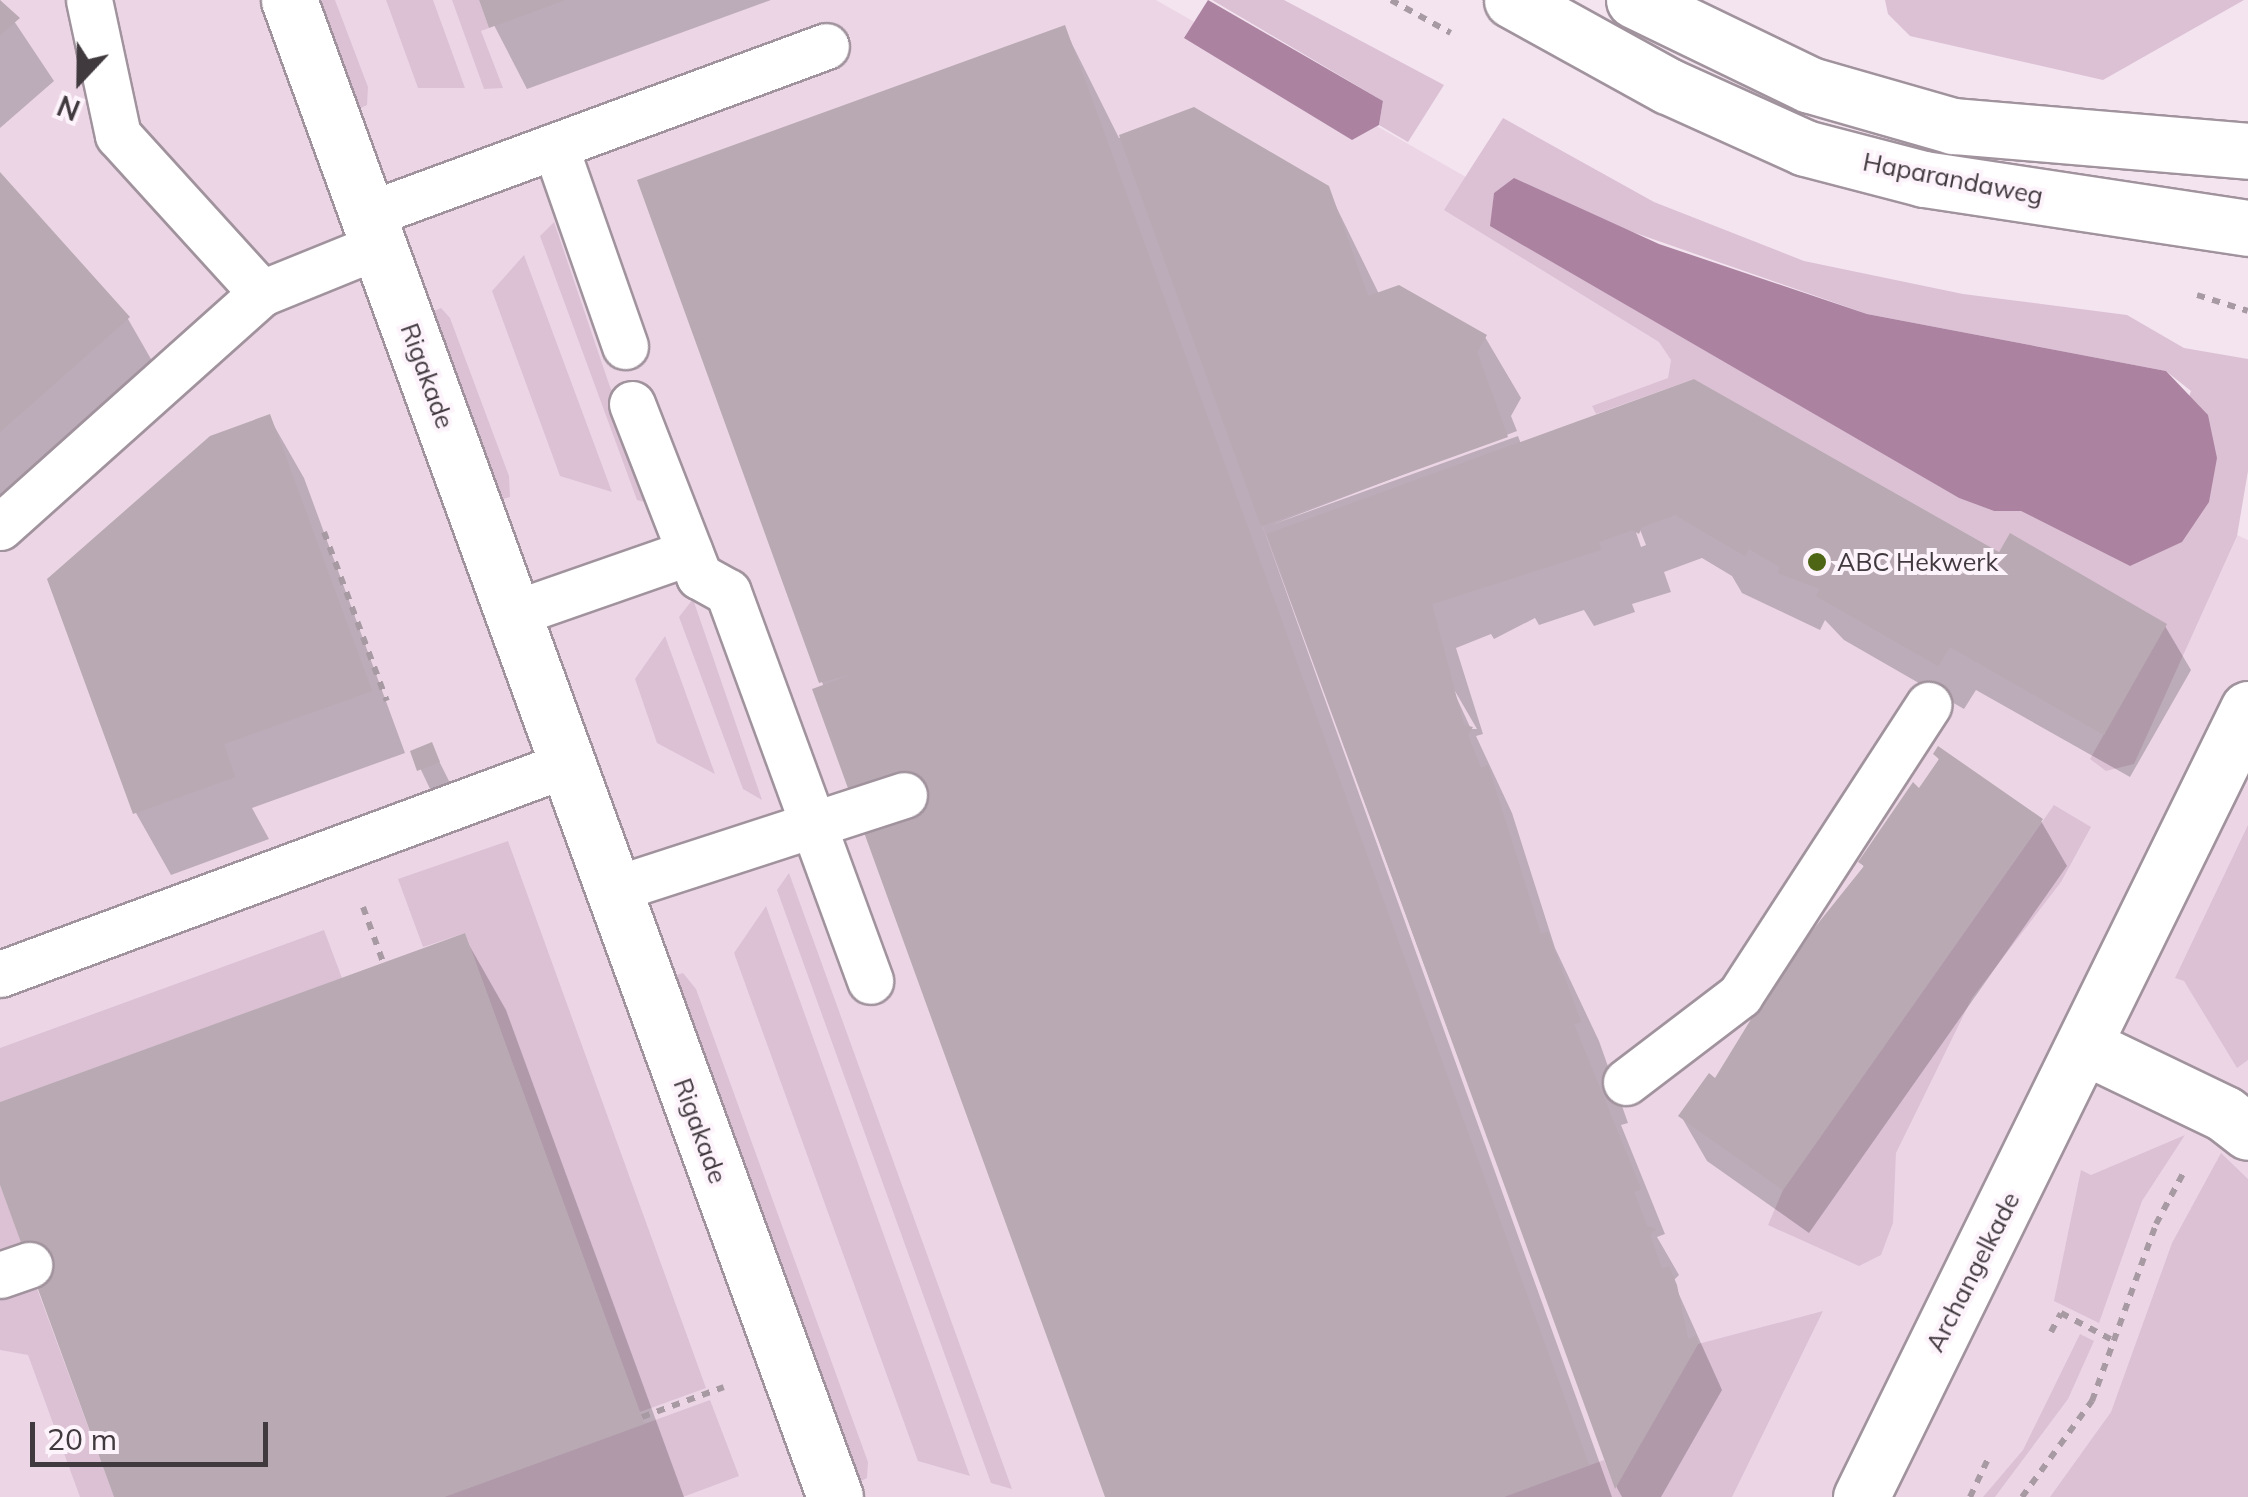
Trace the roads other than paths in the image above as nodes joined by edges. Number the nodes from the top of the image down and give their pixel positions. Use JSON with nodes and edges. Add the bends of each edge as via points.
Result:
{"nodes":[{"id":1,"x":89,"y":0,"type":"edge"},
{"id":2,"x":289,"y":0,"type":"edge"},
{"id":3,"x":1512,"y":0,"type":"edge"},
{"id":4,"x":1634,"y":0,"type":"edge"},
{"id":5,"x":826,"y":46,"type":"dead end"},
{"id":6,"x":554,"y":146,"type":"junction"},
{"id":7,"x":2248,"y":151,"type":"edge"},
{"id":8,"x":2248,"y":228,"type":"edge"},
{"id":9,"x":373,"y":230,"type":"junction"},
{"id":10,"x":262,"y":293,"type":"junction"},
{"id":11,"x":625,"y":346,"type":"dead end"},
{"id":12,"x":632,"y":404,"type":"dead end"},
{"id":13,"x":0,"y":527,"type":"edge"},
{"id":14,"x":690,"y":552,"type":"junction"},
{"id":15,"x":512,"y":614,"type":"junction"},
{"id":16,"x":1928,"y":705,"type":"dead end"},
{"id":17,"x":2248,"y":709,"type":"edge"},
{"id":18,"x":567,"y":764,"type":"junction"},
{"id":19,"x":904,"y":795,"type":"dead end"},
{"id":20,"x":813,"y":825,"type":"junction"},
{"id":21,"x":612,"y":890,"type":"junction"},
{"id":22,"x":0,"y":974,"type":"edge"},
{"id":23,"x":870,"y":981,"type":"dead end"},
{"id":24,"x":2086,"y":1047,"type":"junction"},
{"id":25,"x":1626,"y":1082,"type":"dead end"},
{"id":26,"x":2248,"y":1132,"type":"edge"},
{"id":27,"x":835,"y":1497,"type":"edge"},
{"id":28,"x":1861,"y":1497,"type":"edge"}],
"edges":[{"from":1,"to":10,"type":"lane","via":[[118,135]]},
{"from":2,"to":9,"type":"street","name":"Rigakade"},
{"from":3,"to":8,"type":"street","name":"Haparandaweg","via":[[1668,86],[1805,148],[1924,179]]},
{"from":4,"to":7,"type":"street","name":"Haparandaweg","via":[[1721,48],[1810,85],[1953,126]]},
{"from":5,"to":6,"type":"lane"},
{"from":6,"to":9,"type":"lane"},
{"from":6,"to":11,"type":"lane"},
{"from":9,"to":10,"type":"lane"},
{"from":9,"to":15,"type":"street","name":"Rigakade"},
{"from":10,"to":13,"type":"lane"},
{"from":12,"to":14,"type":"lane"},
{"from":14,"to":15,"type":"lane"},
{"from":14,"to":20,"type":"lane","via":[[698,576],[728,592]]},
{"from":15,"to":18,"type":"street","name":"Rigakade"},
{"from":16,"to":25,"type":"lane","via":[[1740,995]]},
{"from":17,"to":24,"type":"street","name":"Archangelkade"},
{"from":18,"to":21,"type":"street","name":"Rigakade"},
{"from":18,"to":22,"type":"lane"},
{"from":19,"to":20,"type":"lane"},
{"from":20,"to":21,"type":"lane"},
{"from":20,"to":23,"type":"lane"},
{"from":21,"to":27,"type":"street","name":"Rigakade"},
{"from":24,"to":26,"type":"street","via":[[2225,1114]]},
{"from":24,"to":28,"type":"street","name":"Archangelkade"}]}
